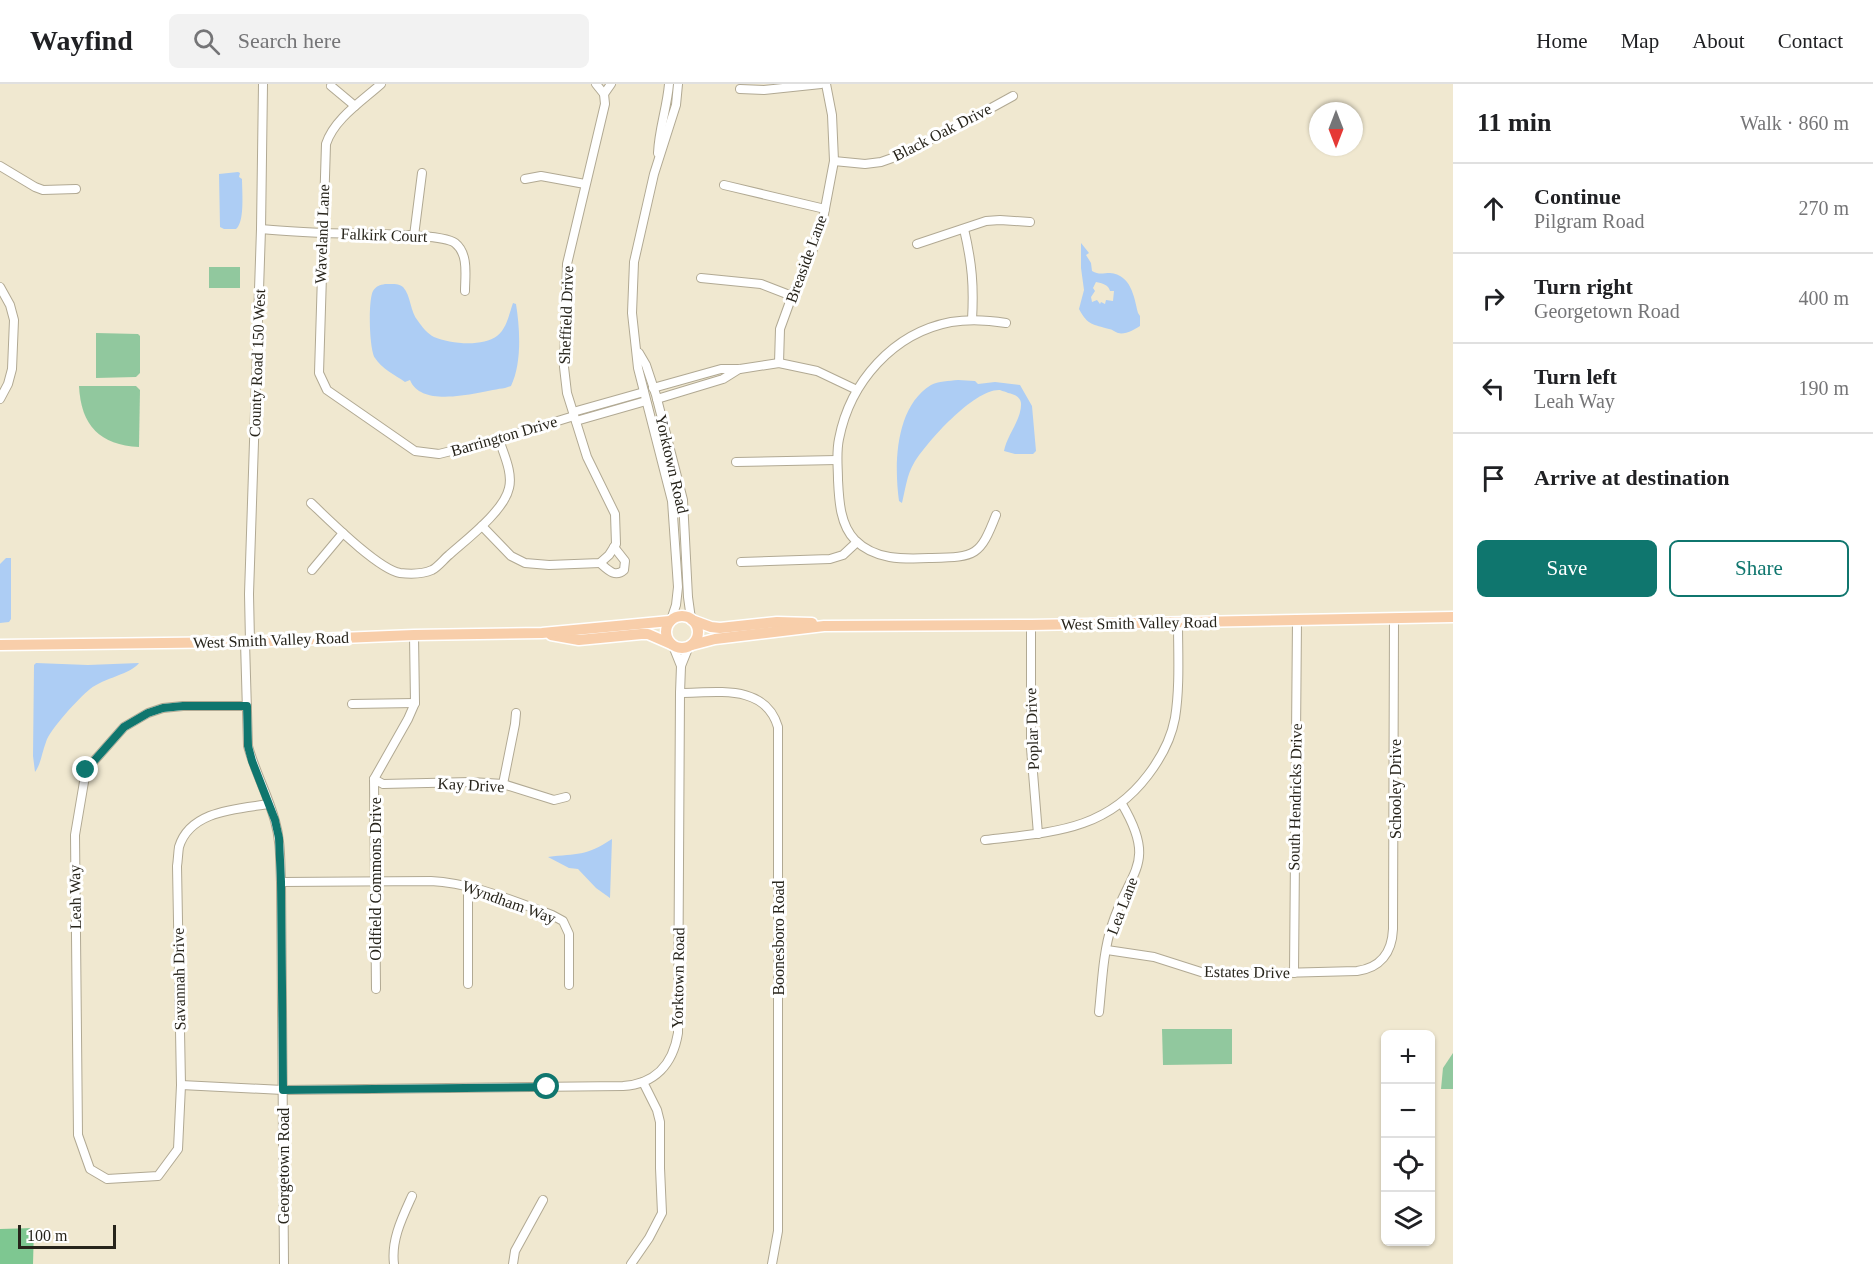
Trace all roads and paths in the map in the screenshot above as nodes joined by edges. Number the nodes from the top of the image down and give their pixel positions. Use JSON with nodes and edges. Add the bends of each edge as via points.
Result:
{"nodes":[{"id":1,"x":263,"y":84,"type":"edge"},
{"id":2,"x":381,"y":84,"type":"edge"},
{"id":3,"x":596,"y":84,"type":"edge"},
{"id":4,"x":611,"y":84,"type":"edge"},
{"id":5,"x":669,"y":84,"type":"edge"},
{"id":6,"x":678,"y":84,"type":"edge"},
{"id":7,"x":824,"y":84,"type":"edge"},
{"id":8,"x":331,"y":86,"type":"dead end"},
{"id":9,"x":740,"y":89,"type":"dead end"},
{"id":10,"x":604,"y":94,"type":"junction"},
{"id":11,"x":1013,"y":96,"type":"dead end"},
{"id":12,"x":355,"y":106,"type":"junction"},
{"id":13,"x":658,"y":157,"type":"junction"},
{"id":14,"x":834,"y":161,"type":"junction"},
{"id":15,"x":0,"y":166,"type":"edge"},
{"id":16,"x":422,"y":173,"type":"dead end"},
{"id":17,"x":525,"y":179,"type":"dead end"},
{"id":18,"x":585,"y":184,"type":"junction"},
{"id":19,"x":724,"y":185,"type":"dead end"},
{"id":20,"x":76,"y":189,"type":"dead end"},
{"id":21,"x":825,"y":209,"type":"junction"},
{"id":22,"x":1030,"y":222,"type":"dead end"},
{"id":23,"x":261,"y":229,"type":"junction"},
{"id":24,"x":964,"y":229,"type":"junction"},
{"id":25,"x":322,"y":233,"type":"junction"},
{"id":26,"x":414,"y":236,"type":"junction"},
{"id":27,"x":917,"y":244,"type":"dead end"},
{"id":28,"x":701,"y":278,"type":"dead end"},
{"id":29,"x":0,"y":287,"type":"edge"},
{"id":30,"x":465,"y":291,"type":"dead end"},
{"id":31,"x":792,"y":296,"type":"junction"},
{"id":32,"x":972,"y":320,"type":"junction"},
{"id":33,"x":1006,"y":323,"type":"dead end"},
{"id":34,"x":637,"y":350,"type":"junction"},
{"id":35,"x":779,"y":363,"type":"junction"},
{"id":36,"x":740,"y":369,"type":"junction"},
{"id":37,"x":319,"y":373,"type":"joint"},
{"id":38,"x":653,"y":388,"type":"junction"},
{"id":39,"x":857,"y":390,"type":"junction"},
{"id":40,"x":644,"y":392,"type":"junction"},
{"id":41,"x":0,"y":399,"type":"edge"},
{"id":42,"x":657,"y":399,"type":"junction"},
{"id":43,"x":646,"y":401,"type":"junction"},
{"id":44,"x":574,"y":417,"type":"junction"},
{"id":45,"x":499,"y":439,"type":"junction"},
{"id":46,"x":837,"y":460,"type":"junction"},
{"id":47,"x":736,"y":462,"type":"dead end"},
{"id":48,"x":311,"y":502,"type":"dead end"},
{"id":49,"x":996,"y":515,"type":"dead end"},
{"id":50,"x":482,"y":526,"type":"junction"},
{"id":51,"x":343,"y":533,"type":"junction"},
{"id":52,"x":857,"y":542,"type":"junction"},
{"id":53,"x":615,"y":545,"type":"junction"},
{"id":54,"x":741,"y":562,"type":"dead end"},
{"id":55,"x":600,"y":564,"type":"junction"},
{"id":56,"x":312,"y":570,"type":"dead end"},
{"id":57,"x":1394,"y":618,"type":"junction"},
{"id":58,"x":1453,"y":618,"type":"edge"},
{"id":59,"x":691,"y":619,"type":"junction"},
{"id":60,"x":670,"y":620,"type":"junction"},
{"id":61,"x":1297,"y":620,"type":"junction"},
{"id":62,"x":1178,"y":622,"type":"junction"},
{"id":63,"x":1031,"y":625,"type":"junction"},
{"id":64,"x":824,"y":626,"type":"junction"},
{"id":65,"x":542,"y":633,"type":"junction"},
{"id":66,"x":414,"y":635,"type":"junction"},
{"id":67,"x":247,"y":642,"type":"junction"},
{"id":68,"x":0,"y":645,"type":"edge"},
{"id":69,"x":672,"y":645,"type":"junction"},
{"id":70,"x":691,"y":646,"type":"junction"},
{"id":71,"x":681,"y":666,"type":"junction"},
{"id":72,"x":680,"y":693,"type":"junction"},
{"id":73,"x":415,"y":703,"type":"junction"},
{"id":74,"x":352,"y":704,"type":"dead end"},
{"id":75,"x":247,"y":706,"type":"junction"},
{"id":76,"x":516,"y":713,"type":"dead end"},
{"id":77,"x":374,"y":779,"type":"junction"},
{"id":78,"x":503,"y":784,"type":"junction"},
{"id":79,"x":566,"y":797,"type":"dead end"},
{"id":80,"x":269,"y":804,"type":"junction"},
{"id":81,"x":1122,"y":804,"type":"junction"},
{"id":82,"x":1038,"y":834,"type":"junction"},
{"id":83,"x":985,"y":840,"type":"dead end"},
{"id":84,"x":281,"y":882,"type":"junction"},
{"id":85,"x":374,"y":882,"type":"junction"},
{"id":86,"x":468,"y":886,"type":"junction"},
{"id":87,"x":1107,"y":950,"type":"junction"},
{"id":88,"x":1384,"y":958,"type":"joint"},
{"id":89,"x":1294,"y":973,"type":"junction"},
{"id":90,"x":468,"y":984,"type":"dead end"},
{"id":91,"x":569,"y":985,"type":"dead end"},
{"id":92,"x":376,"y":989,"type":"dead end"},
{"id":93,"x":1099,"y":1012,"type":"dead end"},
{"id":94,"x":643,"y":1082,"type":"junction"},
{"id":95,"x":181,"y":1085,"type":"junction"},
{"id":96,"x":283,"y":1090,"type":"junction"},
{"id":97,"x":125,"y":1178,"type":"joint"},
{"id":98,"x":412,"y":1196,"type":"dead end"},
{"id":99,"x":543,"y":1200,"type":"dead end"},
{"id":100,"x":284,"y":1264,"type":"edge"},
{"id":101,"x":394,"y":1264,"type":"edge"},
{"id":102,"x":513,"y":1264,"type":"edge"},
{"id":103,"x":631,"y":1264,"type":"edge"},
{"id":104,"x":772,"y":1264,"type":"edge"}],
"edges":[{"from":1,"to":23,"type":"street","name":"County Road 150 West"},
{"from":2,"to":12,"type":"street","name":"Waveland Lane"},
{"from":3,"to":10,"type":"street"},
{"from":4,"to":10,"type":"street"},
{"from":5,"to":13,"type":"street","name":"Yorktown Road"},
{"from":6,"to":13,"type":"street","name":"Yorktown Road","via":[[676,105]]},
{"from":7,"to":9,"type":"street"},
{"from":7,"to":14,"type":"street","name":"Breaside Lane","via":[[832,115]]},
{"from":8,"to":12,"type":"street"},
{"from":10,"to":18,"type":"street","name":"Sheffield Drive","via":[[603,114]]},
{"from":11,"to":14,"type":"street","name":"Black Oak Drive","via":[[898,156],[865,164]]},
{"from":12,"to":25,"type":"street","name":"Waveland Lane","via":[[332,130],[326,144]]},
{"from":13,"to":34,"type":"street","name":"Yorktown Road","via":[[634,262],[632,314]]},
{"from":14,"to":21,"type":"street","name":"Breaside Lane"},
{"from":15,"to":20,"type":"street","via":[[44,190]]},
{"from":16,"to":26,"type":"street"},
{"from":17,"to":18,"type":"street","via":[[541,176]]},
{"from":18,"to":44,"type":"street","name":"Sheffield Drive","via":[[567,264],[564,367]]},
{"from":19,"to":21,"type":"street"},
{"from":21,"to":31,"type":"street","name":"Breaside Lane","via":[[812,252]]},
{"from":22,"to":24,"type":"street","via":[[986,221]]},
{"from":23,"to":25,"type":"street","name":"Falkirk Court"},
{"from":23,"to":67,"type":"street","name":"County Road 150 West"},
{"from":24,"to":27,"type":"street"},
{"from":24,"to":32,"type":"street","via":[[974,287]]},
{"from":25,"to":26,"type":"street","name":"Falkirk Court"},
{"from":25,"to":37,"type":"street","name":"Waveland Lane"},
{"from":26,"to":30,"type":"street","name":"Falkirk Court","via":[[446,239],[457,245],[465,262]]},
{"from":28,"to":31,"type":"street","via":[[761,284]]},
{"from":29,"to":41,"type":"street","via":[[14,320],[12,369]]},
{"from":31,"to":35,"type":"street","name":"Breaside Lane","via":[[780,329]]},
{"from":32,"to":33,"type":"street"},
{"from":32,"to":39,"type":"street","via":[[935,326],[903,340],[885,354]]},
{"from":34,"to":38,"type":"street","name":"Yorktown Road"},
{"from":34,"to":40,"type":"street","name":"Yorktown Road"},
{"from":35,"to":36,"type":"street"},
{"from":35,"to":39,"type":"street","via":[[818,371]]},
{"from":36,"to":38,"type":"street","via":[[720,369]]},
{"from":36,"to":42,"type":"street","via":[[723,379]]},
{"from":37,"to":45,"type":"street","name":"Barrington Drive","via":[[327,390],[415,451],[439,454]]},
{"from":38,"to":42,"type":"street","name":"Yorktown Road"},
{"from":39,"to":46,"type":"street","via":[[844,418]]},
{"from":40,"to":43,"type":"street","name":"Yorktown Road"},
{"from":40,"to":44,"type":"street"},
{"from":42,"to":59,"type":"street","name":"Yorktown Road","via":[[683,500]]},
{"from":43,"to":44,"type":"street"},
{"from":43,"to":60,"type":"street","name":"Yorktown Road","via":[[672,501],[678,587]]},
{"from":44,"to":45,"type":"street","name":"Barrington Drive"},
{"from":44,"to":53,"type":"street","name":"Sheffield Drive","via":[[615,514]]},
{"from":45,"to":50,"type":"street","via":[[510,486],[504,500]]},
{"from":46,"to":47,"type":"street"},
{"from":46,"to":52,"type":"street","via":[[844,523]]},
{"from":48,"to":51,"type":"street"},
{"from":49,"to":52,"type":"street","via":[[983,544],[963,556],[890,558]]},
{"from":50,"to":51,"type":"street","via":[[432,570],[415,573],[387,568]]},
{"from":50,"to":55,"type":"street","via":[[511,556],[525,564]]},
{"from":51,"to":56,"type":"street"},
{"from":52,"to":54,"type":"street","via":[[843,555],[830,560]]},
{"from":53,"to":55,"type":"street"},
{"from":53,"to":55,"type":"street","name":"Sheffield Drive","via":[[625,561],[624,570],[614,574]]},
{"from":57,"to":58,"type":"main road","name":"West Smith Valley Road"},
{"from":57,"to":61,"type":"main road","name":"West Smith Valley Road"},
{"from":57,"to":88,"type":"street","name":"Schooley Drive","via":[[1394,929]]},
{"from":59,"to":60,"type":"main road","via":[[681,616]]},
{"from":59,"to":64,"type":"main road","name":"West Smith Valley Road","via":[[720,628],[777,622]]},
{"from":59,"to":70,"type":"main road","via":[[698,633]]},
{"from":60,"to":65,"type":"main road","name":"West Smith Valley Road"},
{"from":60,"to":69,"type":"main road","via":[[665,633]]},
{"from":61,"to":62,"type":"main road","name":"West Smith Valley Road"},
{"from":61,"to":89,"type":"street","name":"South Hendricks Drive"},
{"from":62,"to":63,"type":"main road","name":"West Smith Valley Road"},
{"from":62,"to":81,"type":"street","via":[[1176,707],[1168,743],[1139,787]]},
{"from":63,"to":64,"type":"main road","name":"West Smith Valley Road"},
{"from":63,"to":82,"type":"street","name":"Poplar Drive","via":[[1031,748]]},
{"from":64,"to":70,"type":"main road","name":"West Smith Valley Road","via":[[715,639]]},
{"from":65,"to":66,"type":"main road","name":"West Smith Valley Road"},
{"from":65,"to":69,"type":"main road","name":"West Smith Valley Road","via":[[579,640],[648,634]]},
{"from":66,"to":67,"type":"main road","name":"West Smith Valley Road"},
{"from":66,"to":73,"type":"street","name":"Oldfield Commons Drive"},
{"from":67,"to":68,"type":"main road","name":"West Smith Valley Road"},
{"from":67,"to":75,"type":"street","name":"Georgetown Road"},
{"from":69,"to":70,"type":"main road"},
{"from":69,"to":71,"type":"street","name":"Yorktown Road"},
{"from":70,"to":71,"type":"street","name":"Yorktown Road"},
{"from":71,"to":72,"type":"street","name":"Yorktown Road"},
{"from":72,"to":94,"type":"street","name":"Yorktown Road","via":[[678,1033],[671,1059]]},
{"from":72,"to":104,"type":"street","name":"Boonesboro Road","via":[[749,695],[767,706],[778,727],[778,1231]]},
{"from":73,"to":74,"type":"street"},
{"from":73,"to":77,"type":"street","name":"Oldfield Commons Drive"},
{"from":75,"to":80,"type":"street","name":"Georgetown Road","via":[[248,746]]},
{"from":75,"to":97,"type":"street","name":"Leah Way","via":[[183,706],[148,713],[124,727],[86,770],[75,835],[78,1135],[90,1168],[106,1179]]},
{"from":76,"to":78,"type":"street"},
{"from":77,"to":78,"type":"street","name":"Kay Drive","via":[[383,784]]},
{"from":77,"to":85,"type":"street","name":"Oldfield Commons Drive"},
{"from":78,"to":79,"type":"street","name":"Kay Drive","via":[[554,800]]},
{"from":80,"to":84,"type":"street","name":"Georgetown Road","via":[[279,838]]},
{"from":80,"to":95,"type":"street","name":"Savannah Drive","via":[[210,815],[195,824],[179,847]]},
{"from":81,"to":82,"type":"street","via":[[1093,821]]},
{"from":81,"to":87,"type":"street","name":"Lea Lane","via":[[1136,833],[1139,856],[1135,875],[1112,925]]},
{"from":82,"to":83,"type":"street"},
{"from":84,"to":85,"type":"street","name":"Wyndham Way"},
{"from":84,"to":96,"type":"street","name":"Georgetown Road"},
{"from":85,"to":86,"type":"street","name":"Wyndham Way","via":[[431,880]]},
{"from":85,"to":92,"type":"street","name":"Oldfield Commons Drive"},
{"from":86,"to":90,"type":"street"},
{"from":86,"to":91,"type":"street","name":"Wyndham Way","via":[[563,921],[569,934]]},
{"from":87,"to":89,"type":"street","name":"Estates Drive","via":[[1154,957],[1201,972]]},
{"from":87,"to":93,"type":"street","name":"Lea Lane"},
{"from":88,"to":89,"type":"street","name":"Estates Drive","via":[[1365,970]]},
{"from":94,"to":96,"type":"street","via":[[623,1086]]},
{"from":94,"to":103,"type":"street","via":[[660,1122],[662,1213]]},
{"from":95,"to":96,"type":"street"},
{"from":95,"to":97,"type":"street","name":"Savannah Drive","via":[[178,1149],[158,1176]]},
{"from":96,"to":100,"type":"street","name":"Georgetown Road"},
{"from":98,"to":101,"type":"street","via":[[399,1225]]},
{"from":99,"to":102,"type":"street","via":[[515,1251]]}]}
